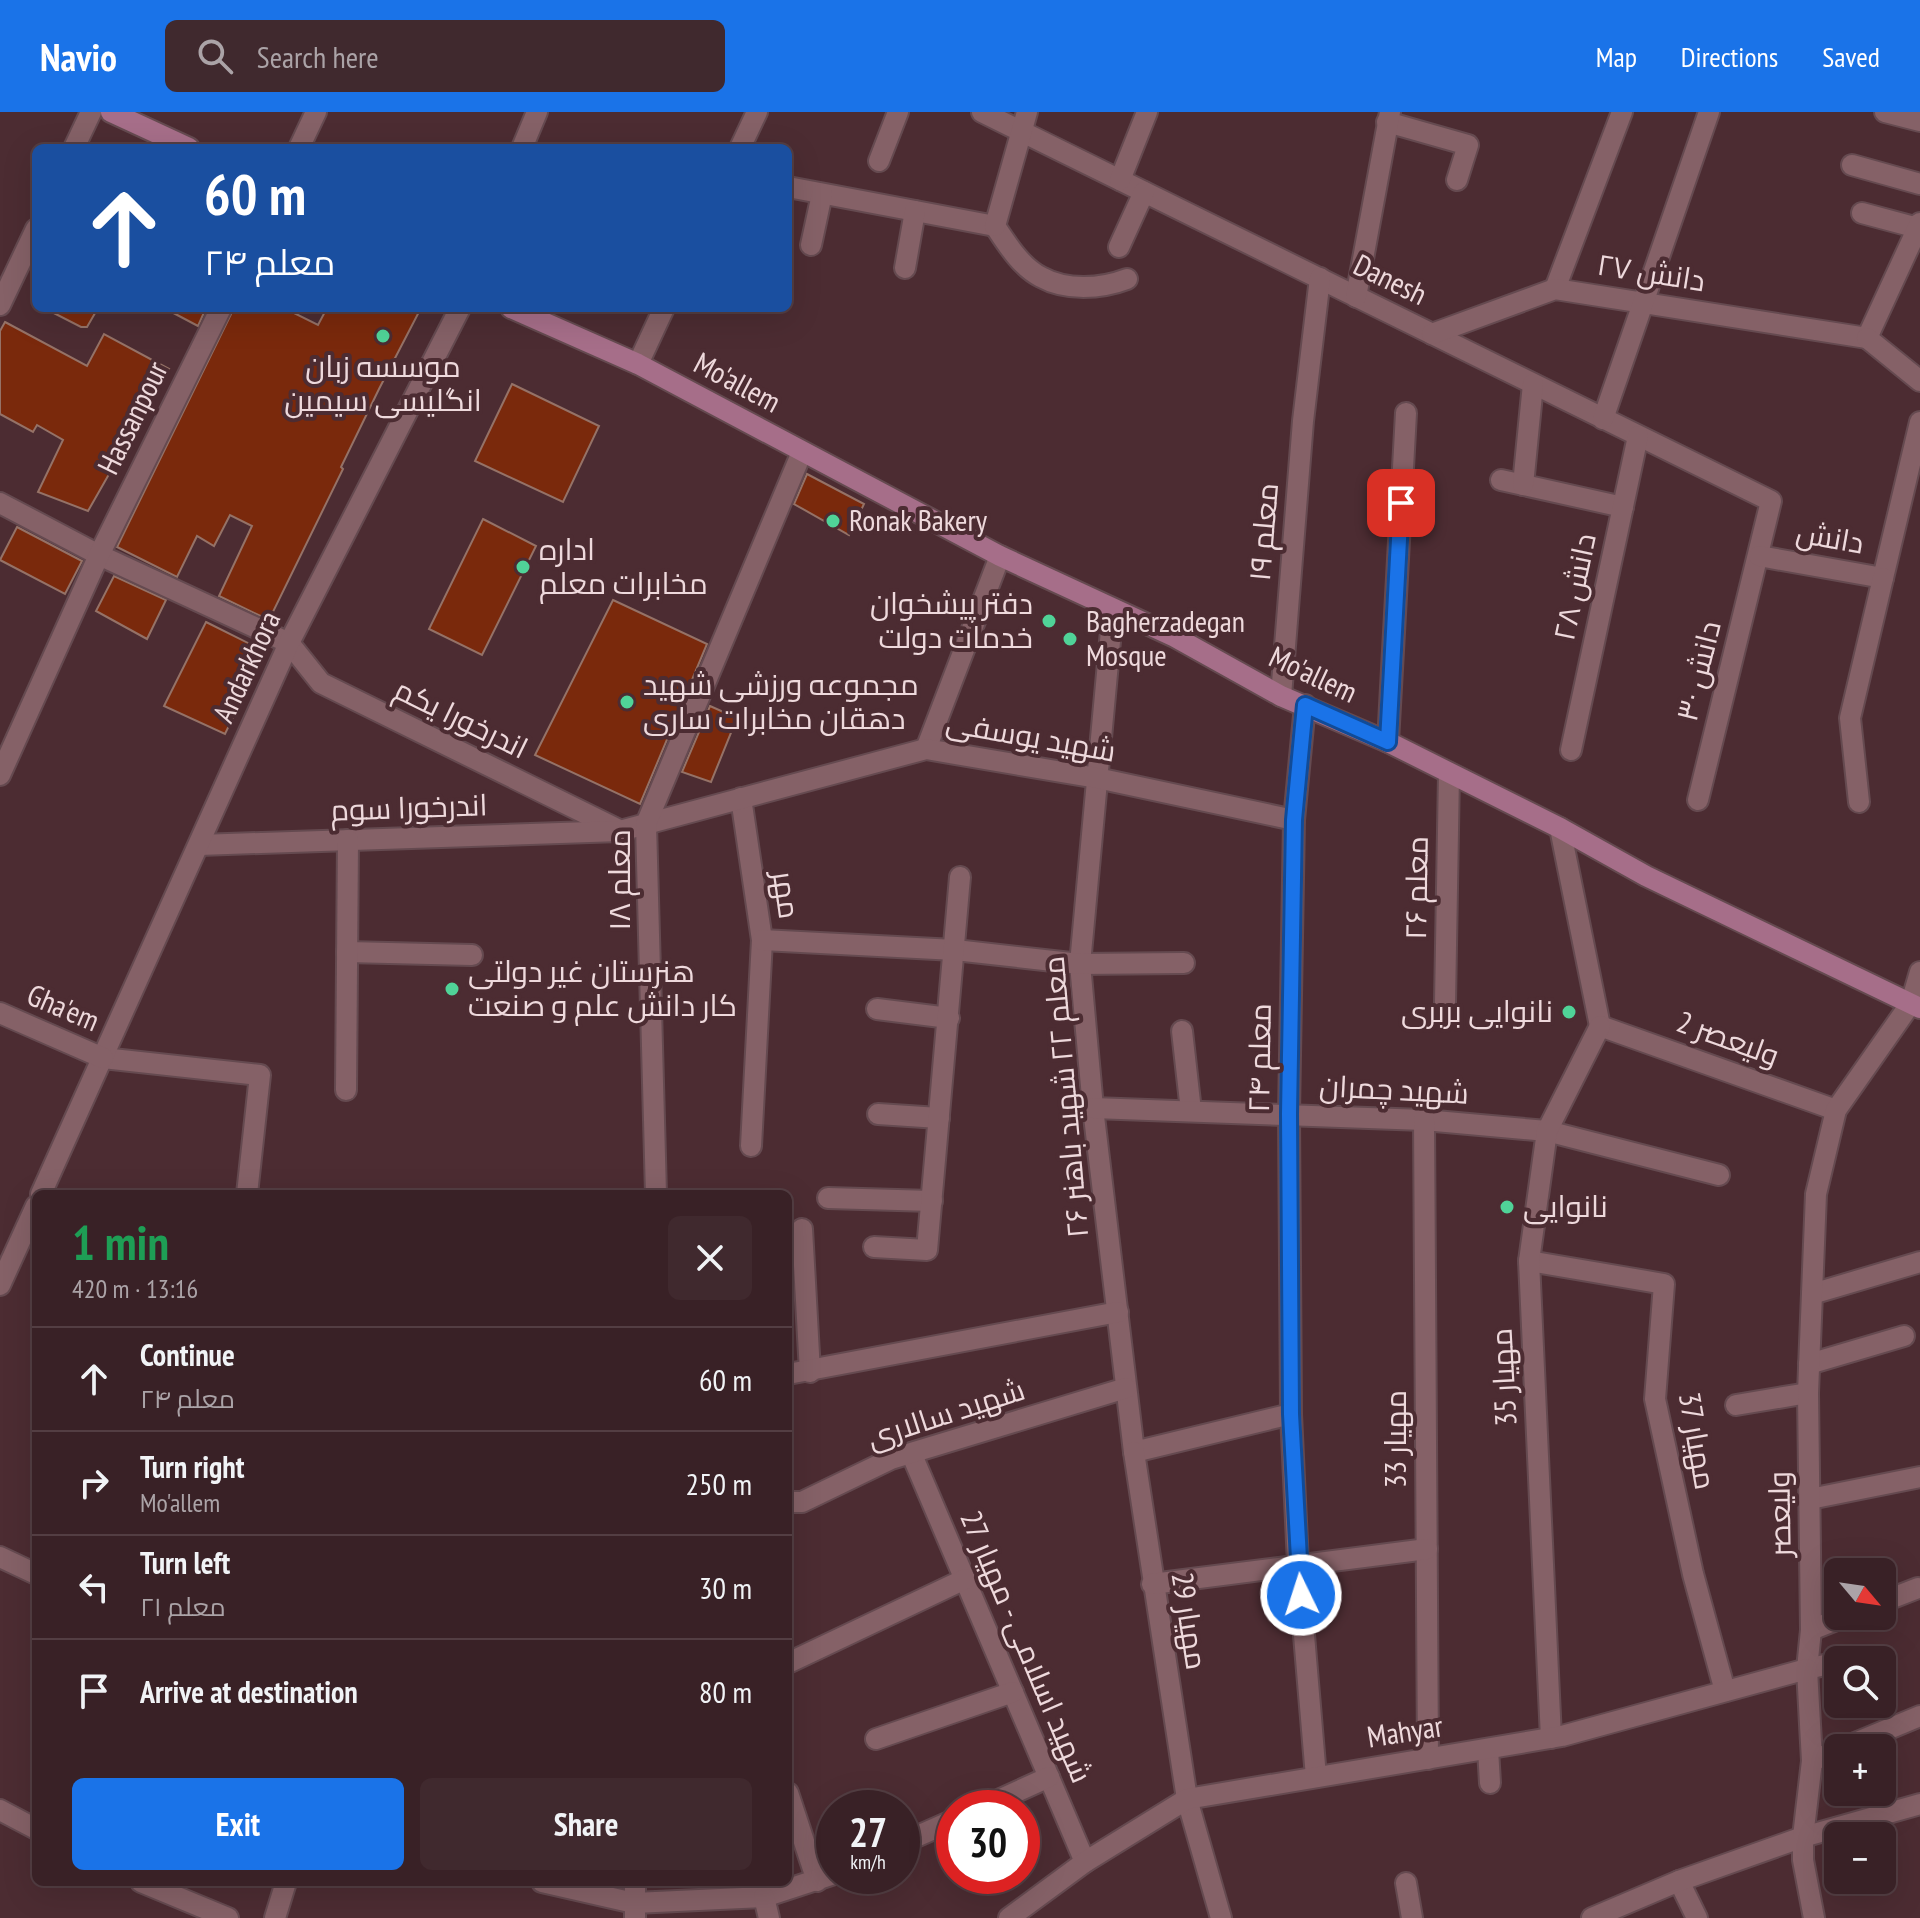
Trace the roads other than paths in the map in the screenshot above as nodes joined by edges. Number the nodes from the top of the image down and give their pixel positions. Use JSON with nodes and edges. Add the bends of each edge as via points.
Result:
{"nodes":[{"id":1,"x":91,"y":112,"type":"edge"},
{"id":2,"x":111,"y":112,"type":"edge"},
{"id":3,"x":316,"y":112,"type":"edge"},
{"id":4,"x":757,"y":112,"type":"edge"},
{"id":5,"x":898,"y":112,"type":"edge"},
{"id":6,"x":982,"y":112,"type":"edge"},
{"id":7,"x":1147,"y":112,"type":"edge"},
{"id":8,"x":1709,"y":112,"type":"edge"},
{"id":9,"x":1885,"y":112,"type":"edge"},
{"id":10,"x":1618,"y":113,"type":"edge"},
{"id":11,"x":1388,"y":117,"type":"edge"},
{"id":12,"x":534,"y":118,"type":"edge"},
{"id":13,"x":1023,"y":121,"type":"edge"},
{"id":14,"x":1920,"y":121,"type":"edge"},
{"id":15,"x":76,"y":144,"type":"edge"},
{"id":16,"x":180,"y":144,"type":"edge"},
{"id":17,"x":301,"y":144,"type":"edge"},
{"id":18,"x":524,"y":144,"type":"edge"},
{"id":19,"x":742,"y":144,"type":"edge"},
{"id":20,"x":879,"y":161,"type":"dead end"},
{"id":21,"x":1852,"y":165,"type":"dead end"},
{"id":22,"x":1120,"y":180,"type":"junction"},
{"id":23,"x":1457,"y":180,"type":"dead end"},
{"id":24,"x":1920,"y":184,"type":"edge"},
{"id":25,"x":792,"y":188,"type":"edge"},
{"id":26,"x":1144,"y":192,"type":"junction"},
{"id":27,"x":822,"y":194,"type":"junction"},
{"id":28,"x":915,"y":211,"type":"junction"},
{"id":29,"x":1862,"y":213,"type":"dead end"},
{"id":30,"x":995,"y":226,"type":"junction"},
{"id":31,"x":1919,"y":226,"type":"edge"},
{"id":32,"x":32,"y":237,"type":"edge"},
{"id":33,"x":811,"y":245,"type":"dead end"},
{"id":34,"x":1119,"y":247,"type":"dead end"},
{"id":35,"x":1912,"y":257,"type":"edge"},
{"id":36,"x":905,"y":268,"type":"dead end"},
{"id":37,"x":1320,"y":278,"type":"junction"},
{"id":38,"x":1127,"y":279,"type":"dead end"},
{"id":39,"x":1555,"y":289,"type":"junction"},
{"id":40,"x":1356,"y":297,"type":"junction"},
{"id":41,"x":1642,"y":302,"type":"junction"},
{"id":42,"x":0,"y":305,"type":"edge"},
{"id":43,"x":219,"y":312,"type":"edge"},
{"id":44,"x":458,"y":312,"type":"edge"},
{"id":45,"x":520,"y":312,"type":"edge"},
{"id":46,"x":662,"y":312,"type":"edge"},
{"id":47,"x":1432,"y":334,"type":"junction"},
{"id":48,"x":1867,"y":338,"type":"junction"},
{"id":49,"x":638,"y":364,"type":"junction"},
{"id":50,"x":1920,"y":381,"type":"edge"},
{"id":51,"x":1533,"y":384,"type":"junction"},
{"id":52,"x":1406,"y":413,"type":"dead end"},
{"id":53,"x":1603,"y":419,"type":"junction"},
{"id":54,"x":1920,"y":422,"type":"edge"},
{"id":55,"x":1638,"y":436,"type":"junction"},
{"id":56,"x":802,"y":452,"type":"junction"},
{"id":57,"x":1501,"y":480,"type":"dead end"},
{"id":58,"x":1523,"y":485,"type":"junction"},
{"id":59,"x":0,"y":503,"type":"edge"},
{"id":60,"x":1623,"y":507,"type":"junction"},
{"id":61,"x":99,"y":555,"type":"junction"},
{"id":62,"x":1000,"y":556,"type":"junction"},
{"id":63,"x":1759,"y":556,"type":"junction"},
{"id":64,"x":1883,"y":578,"type":"junction"},
{"id":65,"x":1113,"y":609,"type":"junction"},
{"id":66,"x":289,"y":643,"type":"junction"},
{"id":67,"x":1281,"y":696,"type":"junction"},
{"id":68,"x":1305,"y":705,"type":"junction"},
{"id":69,"x":1388,"y":742,"type":"junction"},
{"id":70,"x":926,"y":749,"type":"junction"},
{"id":71,"x":1571,"y":750,"type":"dead end"},
{"id":72,"x":1449,"y":773,"type":"junction"},
{"id":73,"x":0,"y":775,"type":"edge"},
{"id":74,"x":1097,"y":778,"type":"junction"},
{"id":75,"x":741,"y":798,"type":"junction"},
{"id":76,"x":1698,"y":800,"type":"dead end"},
{"id":77,"x":1859,"y":802,"type":"dead end"},
{"id":78,"x":1294,"y":820,"type":"junction"},
{"id":79,"x":646,"y":824,"type":"junction"},
{"id":80,"x":1560,"y":828,"type":"junction"},
{"id":81,"x":620,"y":831,"type":"junction"},
{"id":82,"x":348,"y":840,"type":"junction"},
{"id":83,"x":199,"y":845,"type":"junction"},
{"id":84,"x":960,"y":877,"type":"dead end"},
{"id":85,"x":762,"y":940,"type":"junction"},
{"id":86,"x":955,"y":950,"type":"junction"},
{"id":87,"x":347,"y":952,"type":"junction"},
{"id":88,"x":472,"y":955,"type":"dead end"},
{"id":89,"x":1184,"y":963,"type":"dead end"},
{"id":90,"x":1080,"y":964,"type":"junction"},
{"id":91,"x":1920,"y":972,"type":"edge"},
{"id":92,"x":1445,"y":1003,"type":"dead end"},
{"id":93,"x":1915,"y":1005,"type":"edge"},
{"id":94,"x":877,"y":1009,"type":"dead end"},
{"id":95,"x":0,"y":1013,"type":"edge"},
{"id":96,"x":949,"y":1018,"type":"junction"},
{"id":97,"x":1600,"y":1026,"type":"junction"},
{"id":98,"x":1182,"y":1031,"type":"dead end"},
{"id":99,"x":103,"y":1058,"type":"junction"},
{"id":100,"x":346,"y":1090,"type":"dead end"},
{"id":101,"x":1093,"y":1108,"type":"junction"},
{"id":102,"x":1836,"y":1110,"type":"junction"},
{"id":103,"x":1191,"y":1111,"type":"junction"},
{"id":104,"x":878,"y":1114,"type":"dead end"},
{"id":105,"x":1289,"y":1114,"type":"junction"},
{"id":106,"x":939,"y":1118,"type":"junction"},
{"id":107,"x":1424,"y":1120,"type":"junction"},
{"id":108,"x":1547,"y":1131,"type":"junction"},
{"id":109,"x":751,"y":1146,"type":"dead end"},
{"id":110,"x":1719,"y":1175,"type":"dead end"},
{"id":111,"x":43,"y":1190,"type":"edge"},
{"id":112,"x":247,"y":1190,"type":"edge"},
{"id":113,"x":656,"y":1190,"type":"edge"},
{"id":114,"x":828,"y":1198,"type":"dead end"},
{"id":115,"x":932,"y":1201,"type":"junction"},
{"id":116,"x":32,"y":1215,"type":"edge"},
{"id":117,"x":802,"y":1229,"type":"dead end"},
{"id":118,"x":874,"y":1247,"type":"dead end"},
{"id":119,"x":1529,"y":1261,"type":"junction"},
{"id":120,"x":1920,"y":1262,"type":"edge"},
{"id":121,"x":0,"y":1285,"type":"edge"},
{"id":122,"x":1812,"y":1294,"type":"junction"},
{"id":123,"x":1118,"y":1312,"type":"junction"},
{"id":124,"x":1904,"y":1336,"type":"dead end"},
{"id":125,"x":1809,"y":1364,"type":"junction"},
{"id":126,"x":810,"y":1372,"type":"junction"},
{"id":127,"x":792,"y":1374,"type":"edge"},
{"id":128,"x":1126,"y":1388,"type":"junction"},
{"id":129,"x":1808,"y":1393,"type":"junction"},
{"id":130,"x":1736,"y":1405,"type":"dead end"},
{"id":131,"x":1291,"y":1414,"type":"junction"},
{"id":132,"x":1134,"y":1452,"type":"junction"},
{"id":133,"x":912,"y":1455,"type":"junction"},
{"id":134,"x":1920,"y":1477,"type":"edge"},
{"id":135,"x":1810,"y":1499,"type":"junction"},
{"id":136,"x":793,"y":1505,"type":"edge"},
{"id":137,"x":1427,"y":1549,"type":"junction"},
{"id":138,"x":0,"y":1557,"type":"edge"},
{"id":139,"x":1298,"y":1564,"type":"junction"},
{"id":140,"x":32,"y":1572,"type":"edge"},
{"id":141,"x":965,"y":1579,"type":"junction"},
{"id":142,"x":1152,"y":1584,"type":"junction"},
{"id":143,"x":1918,"y":1588,"type":"edge"},
{"id":144,"x":1896,"y":1597,"type":"edge"},
{"id":145,"x":1824,"y":1625,"type":"edge"},
{"id":146,"x":1811,"y":1630,"type":"junction"},
{"id":147,"x":792,"y":1661,"type":"edge"},
{"id":148,"x":1824,"y":1665,"type":"edge"},
{"id":149,"x":1807,"y":1669,"type":"junction"},
{"id":150,"x":1725,"y":1691,"type":"junction"},
{"id":151,"x":1013,"y":1692,"type":"junction"},
{"id":152,"x":1920,"y":1716,"type":"edge"},
{"id":153,"x":1877,"y":1734,"type":"edge"},
{"id":154,"x":1551,"y":1738,"type":"junction"},
{"id":155,"x":876,"y":1739,"type":"dead end"},
{"id":156,"x":1488,"y":1749,"type":"junction"},
{"id":157,"x":1824,"y":1756,"type":"edge"},
{"id":158,"x":1428,"y":1759,"type":"junction"},
{"id":159,"x":1812,"y":1761,"type":"junction"},
{"id":160,"x":1049,"y":1777,"type":"junction"},
{"id":161,"x":1316,"y":1777,"type":"junction"},
{"id":162,"x":1490,"y":1783,"type":"dead end"},
{"id":163,"x":1020,"y":1790,"type":"edge"},
{"id":164,"x":1187,"y":1799,"type":"junction"},
{"id":165,"x":792,"y":1802,"type":"edge"},
{"id":166,"x":1920,"y":1804,"type":"edge"},
{"id":167,"x":0,"y":1810,"type":"edge"},
{"id":168,"x":32,"y":1827,"type":"edge"},
{"id":169,"x":1803,"y":1837,"type":"junction"},
{"id":170,"x":816,"y":1857,"type":"edge"},
{"id":171,"x":1085,"y":1862,"type":"junction"},
{"id":172,"x":816,"y":1881,"type":"edge"},
{"id":173,"x":1679,"y":1881,"type":"junction"},
{"id":174,"x":1406,"y":1883,"type":"dead end"},
{"id":175,"x":151,"y":1886,"type":"edge"},
{"id":176,"x":285,"y":1886,"type":"edge"},
{"id":177,"x":562,"y":1886,"type":"edge"},
{"id":178,"x":764,"y":1897,"type":"junction"},
{"id":179,"x":635,"y":1901,"type":"edge"},
{"id":180,"x":228,"y":1918,"type":"edge"},
{"id":181,"x":275,"y":1918,"type":"edge"},
{"id":182,"x":769,"y":1918,"type":"edge"},
{"id":183,"x":1009,"y":1918,"type":"edge"},
{"id":184,"x":1221,"y":1918,"type":"edge"},
{"id":185,"x":1412,"y":1918,"type":"edge"},
{"id":186,"x":1592,"y":1918,"type":"edge"},
{"id":187,"x":1697,"y":1918,"type":"edge"},
{"id":188,"x":1814,"y":1918,"type":"edge"}],
"edges":[{"from":1,"to":15,"type":"street"},
{"from":2,"to":16,"type":"main road"},
{"from":3,"to":17,"type":"street"},
{"from":4,"to":19,"type":"street"},
{"from":5,"to":20,"type":"street"},
{"from":6,"to":13,"type":"street","name":"Danesh"},
{"from":7,"to":22,"type":"street"},
{"from":8,"to":41,"type":"street"},
{"from":9,"to":14,"type":"street"},
{"from":10,"to":39,"type":"street"},
{"from":11,"to":23,"type":"street","via":[[1468,145]]},
{"from":11,"to":40,"type":"street"},
{"from":12,"to":18,"type":"street"},
{"from":13,"to":22,"type":"street","name":"Danesh"},
{"from":13,"to":30,"type":"street"},
{"from":21,"to":24,"type":"street"},
{"from":22,"to":26,"type":"street","name":"Danesh"},
{"from":25,"to":27,"type":"street"},
{"from":26,"to":34,"type":"street"},
{"from":26,"to":37,"type":"street","name":"Danesh"},
{"from":27,"to":28,"type":"street"},
{"from":27,"to":33,"type":"street"},
{"from":28,"to":30,"type":"street"},
{"from":28,"to":36,"type":"street"},
{"from":29,"to":31,"type":"street"},
{"from":30,"to":38,"type":"street","via":[[1015,255],[1041,277],[1078,287],[1106,287]]},
{"from":31,"to":35,"type":"street"},
{"from":32,"to":42,"type":"street"},
{"from":35,"to":48,"type":"street"},
{"from":37,"to":40,"type":"street","name":"Danesh"},
{"from":37,"to":67,"type":"street","name":"معلم ۱۹"},
{"from":39,"to":41,"type":"street","name":"دانش ۲۷"},
{"from":39,"to":47,"type":"street","name":"دانش ۲۷"},
{"from":40,"to":47,"type":"street","name":"Danesh"},
{"from":41,"to":48,"type":"street","name":"دانش ۲۷"},
{"from":41,"to":53,"type":"street"},
{"from":43,"to":61,"type":"street","name":"Hassanpour"},
{"from":44,"to":66,"type":"street","name":"Andarkhora"},
{"from":45,"to":49,"type":"main road","name":"Mo'allem"},
{"from":46,"to":49,"type":"street"},
{"from":47,"to":51,"type":"street","name":"Danesh"},
{"from":48,"to":50,"type":"street"},
{"from":49,"to":56,"type":"main road","name":"Mo'allem"},
{"from":51,"to":53,"type":"street","name":"Danesh"},
{"from":51,"to":58,"type":"street"},
{"from":52,"to":69,"type":"street"},
{"from":53,"to":55,"type":"street","name":"Danesh"},
{"from":54,"to":64,"type":"street","name":"دانش"},
{"from":55,"to":60,"type":"street","name":"دانش ۲۸"},
{"from":55,"to":63,"type":"street","name":"Danesh","via":[[1771,501]]},
{"from":56,"to":62,"type":"main road","name":"Mo'allem"},
{"from":56,"to":79,"type":"street","name":"معلم ۱۸"},
{"from":57,"to":58,"type":"street"},
{"from":58,"to":60,"type":"street"},
{"from":59,"to":61,"type":"street"},
{"from":60,"to":71,"type":"street","name":"دانش ۲۸"},
{"from":61,"to":66,"type":"street"},
{"from":61,"to":73,"type":"street","name":"Hassanpour"},
{"from":62,"to":65,"type":"main road","name":"Mo'allem"},
{"from":62,"to":70,"type":"street"},
{"from":63,"to":64,"type":"street","name":"دانش"},
{"from":63,"to":76,"type":"street","name":"دانش ۳۰"},
{"from":64,"to":77,"type":"street","via":[[1850,718]]},
{"from":65,"to":67,"type":"main road","name":"Mo'allem"},
{"from":65,"to":74,"type":"street","name":"معلم ۲۲ شهید باهنر ۲۶"},
{"from":66,"to":81,"type":"street","name":"اندرخورا یکم","via":[[321,683]]},
{"from":66,"to":83,"type":"street","name":"Andarkhora"},
{"from":67,"to":68,"type":"main road","name":"Mo'allem"},
{"from":68,"to":69,"type":"main road","name":"Mo'allem"},
{"from":68,"to":78,"type":"street","name":"معلم ۲۴"},
{"from":69,"to":72,"type":"main road","name":"Mo'allem"},
{"from":70,"to":74,"type":"street","name":"شهید یوسفی"},
{"from":70,"to":75,"type":"street","name":"شهید یوسفی"},
{"from":72,"to":80,"type":"main road","name":"Mo'allem"},
{"from":72,"to":92,"type":"street","name":"معلم ۲۶"},
{"from":74,"to":78,"type":"street","name":"شهید یوسفی"},
{"from":74,"to":90,"type":"street","name":"معلم ۲۲ شهید باهنر ۲۶"},
{"from":75,"to":79,"type":"street","name":"شهید یوسفی"},
{"from":75,"to":85,"type":"street","name":"مهر"},
{"from":78,"to":105,"type":"street","name":"معلم ۲۴"},
{"from":79,"to":81,"type":"street","name":"شهید یوسفی"},
{"from":79,"to":113,"type":"street","name":"معلم ۱۸"},
{"from":80,"to":93,"type":"main road","name":"Mo'allem","via":[[1646,876]]},
{"from":80,"to":97,"type":"street"},
{"from":81,"to":82,"type":"street","name":"اندرخورا سوم"},
{"from":82,"to":83,"type":"street","name":"اندرخورا سوم"},
{"from":82,"to":87,"type":"street"},
{"from":83,"to":99,"type":"street","name":"Andarkhora"},
{"from":84,"to":86,"type":"street"},
{"from":85,"to":86,"type":"street"},
{"from":85,"to":109,"type":"street","name":"مهر"},
{"from":86,"to":90,"type":"street"},
{"from":86,"to":96,"type":"street"},
{"from":87,"to":88,"type":"street"},
{"from":87,"to":100,"type":"street"},
{"from":89,"to":90,"type":"street"},
{"from":90,"to":101,"type":"street","name":"معلم ۲۲ شهید باهنر ۲۶"},
{"from":91,"to":93,"type":"street"},
{"from":93,"to":102,"type":"street"},
{"from":94,"to":96,"type":"street"},
{"from":95,"to":99,"type":"street","name":"Gha'em"},
{"from":96,"to":106,"type":"street"},
{"from":97,"to":102,"type":"street","name":"ولیعصر 2"},
{"from":97,"to":108,"type":"street","name":"مهیار 35"},
{"from":98,"to":103,"type":"street"},
{"from":99,"to":111,"type":"street","name":"Andarkhora"},
{"from":99,"to":112,"type":"street","name":"Gha'em","via":[[260,1075]]},
{"from":101,"to":103,"type":"street","name":"شهید چمران"},
{"from":101,"to":123,"type":"street","name":"معلم ۲۲ شهید باهنر ۲۶"},
{"from":102,"to":122,"type":"street","name":"ولیعصر","via":[[1816,1194]]},
{"from":103,"to":105,"type":"street","name":"شهید چمران"},
{"from":104,"to":106,"type":"street"},
{"from":105,"to":107,"type":"street","name":"شهید چمران"},
{"from":105,"to":131,"type":"street","name":"معلم ۲۴"},
{"from":106,"to":115,"type":"street"},
{"from":107,"to":108,"type":"street","name":"شهید چمران"},
{"from":107,"to":137,"type":"street","name":"مهیار 33"},
{"from":108,"to":110,"type":"street","name":"شهید چمران"},
{"from":108,"to":119,"type":"street","name":"مهیار 35"},
{"from":114,"to":115,"type":"street"},
{"from":115,"to":118,"type":"street","via":[[927,1250]]},
{"from":116,"to":121,"type":"street"},
{"from":117,"to":126,"type":"street"},
{"from":119,"to":150,"type":"street","name":"مهیار 37","via":[[1664,1284],[1655,1399]]},
{"from":119,"to":154,"type":"street","name":"مهیار 35"},
{"from":120,"to":122,"type":"street"},
{"from":122,"to":125,"type":"street","name":"ولیعصر"},
{"from":123,"to":126,"type":"street"},
{"from":123,"to":128,"type":"street","name":"معلم ۲۲ شهید باهنر ۲۶"},
{"from":124,"to":125,"type":"street"},
{"from":125,"to":129,"type":"street","name":"ولیعصر"},
{"from":126,"to":127,"type":"street"},
{"from":128,"to":132,"type":"street","name":"مهیار 29"},
{"from":128,"to":133,"type":"street","name":"شهید سالاری"},
{"from":129,"to":130,"type":"street"},
{"from":129,"to":135,"type":"street","name":"ولیعصر"},
{"from":131,"to":132,"type":"street"},
{"from":131,"to":139,"type":"street","name":"معلم ۲۴"},
{"from":132,"to":142,"type":"street","name":"مهیار 29"},
{"from":133,"to":136,"type":"street","name":"شهید سالاری","via":[[891,1459]]},
{"from":133,"to":141,"type":"street","name":"شهید اسلامی - مهیار 27"},
{"from":134,"to":135,"type":"street"},
{"from":135,"to":146,"type":"street","name":"ولیعصر"},
{"from":137,"to":139,"type":"street"},
{"from":137,"to":158,"type":"street","name":"مهیار 33"},
{"from":138,"to":140,"type":"street"},
{"from":139,"to":142,"type":"street"},
{"from":139,"to":161,"type":"street","name":"معلم ۲۴"},
{"from":141,"to":147,"type":"street"},
{"from":141,"to":151,"type":"street","name":"شهید اسلامی - مهیار 27"},
{"from":142,"to":164,"type":"street","name":"مهیار 29"},
{"from":143,"to":144,"type":"street"},
{"from":145,"to":146,"type":"street"},
{"from":146,"to":149,"type":"street","name":"ولیعصر"},
{"from":148,"to":149,"type":"street","name":"Mahyar"},
{"from":149,"to":150,"type":"street","name":"Mahyar"},
{"from":149,"to":159,"type":"street","name":"ولیعصر"},
{"from":150,"to":154,"type":"street","name":"Mahyar"},
{"from":151,"to":155,"type":"street"},
{"from":151,"to":160,"type":"street","name":"شهید اسلامی - مهیار 27"},
{"from":152,"to":153,"type":"street"},
{"from":154,"to":156,"type":"street","name":"Mahyar"},
{"from":156,"to":158,"type":"street","name":"Mahyar"},
{"from":156,"to":162,"type":"street"},
{"from":157,"to":159,"type":"street"},
{"from":158,"to":161,"type":"street","name":"Mahyar"},
{"from":159,"to":169,"type":"street","name":"ولیعصر"},
{"from":160,"to":163,"type":"street"},
{"from":160,"to":171,"type":"street","name":"شهید اسلامی - مهیار 27"},
{"from":161,"to":164,"type":"street","name":"Mahyar"},
{"from":164,"to":171,"type":"street","name":"Mahyar"},
{"from":164,"to":184,"type":"street","name":"مهیار 29"},
{"from":165,"to":170,"type":"street"},
{"from":166,"to":169,"type":"street"},
{"from":167,"to":168,"type":"street"},
{"from":169,"to":173,"type":"street"},
{"from":169,"to":188,"type":"street","name":"ولیعصر"},
{"from":171,"to":183,"type":"street","name":"Mahyar"},
{"from":172,"to":178,"type":"street"},
{"from":173,"to":186,"type":"street"},
{"from":173,"to":187,"type":"street"},
{"from":174,"to":185,"type":"street"},
{"from":175,"to":180,"type":"street"},
{"from":176,"to":181,"type":"street"},
{"from":177,"to":179,"type":"street"},
{"from":178,"to":179,"type":"street"},
{"from":178,"to":182,"type":"street"}]}
